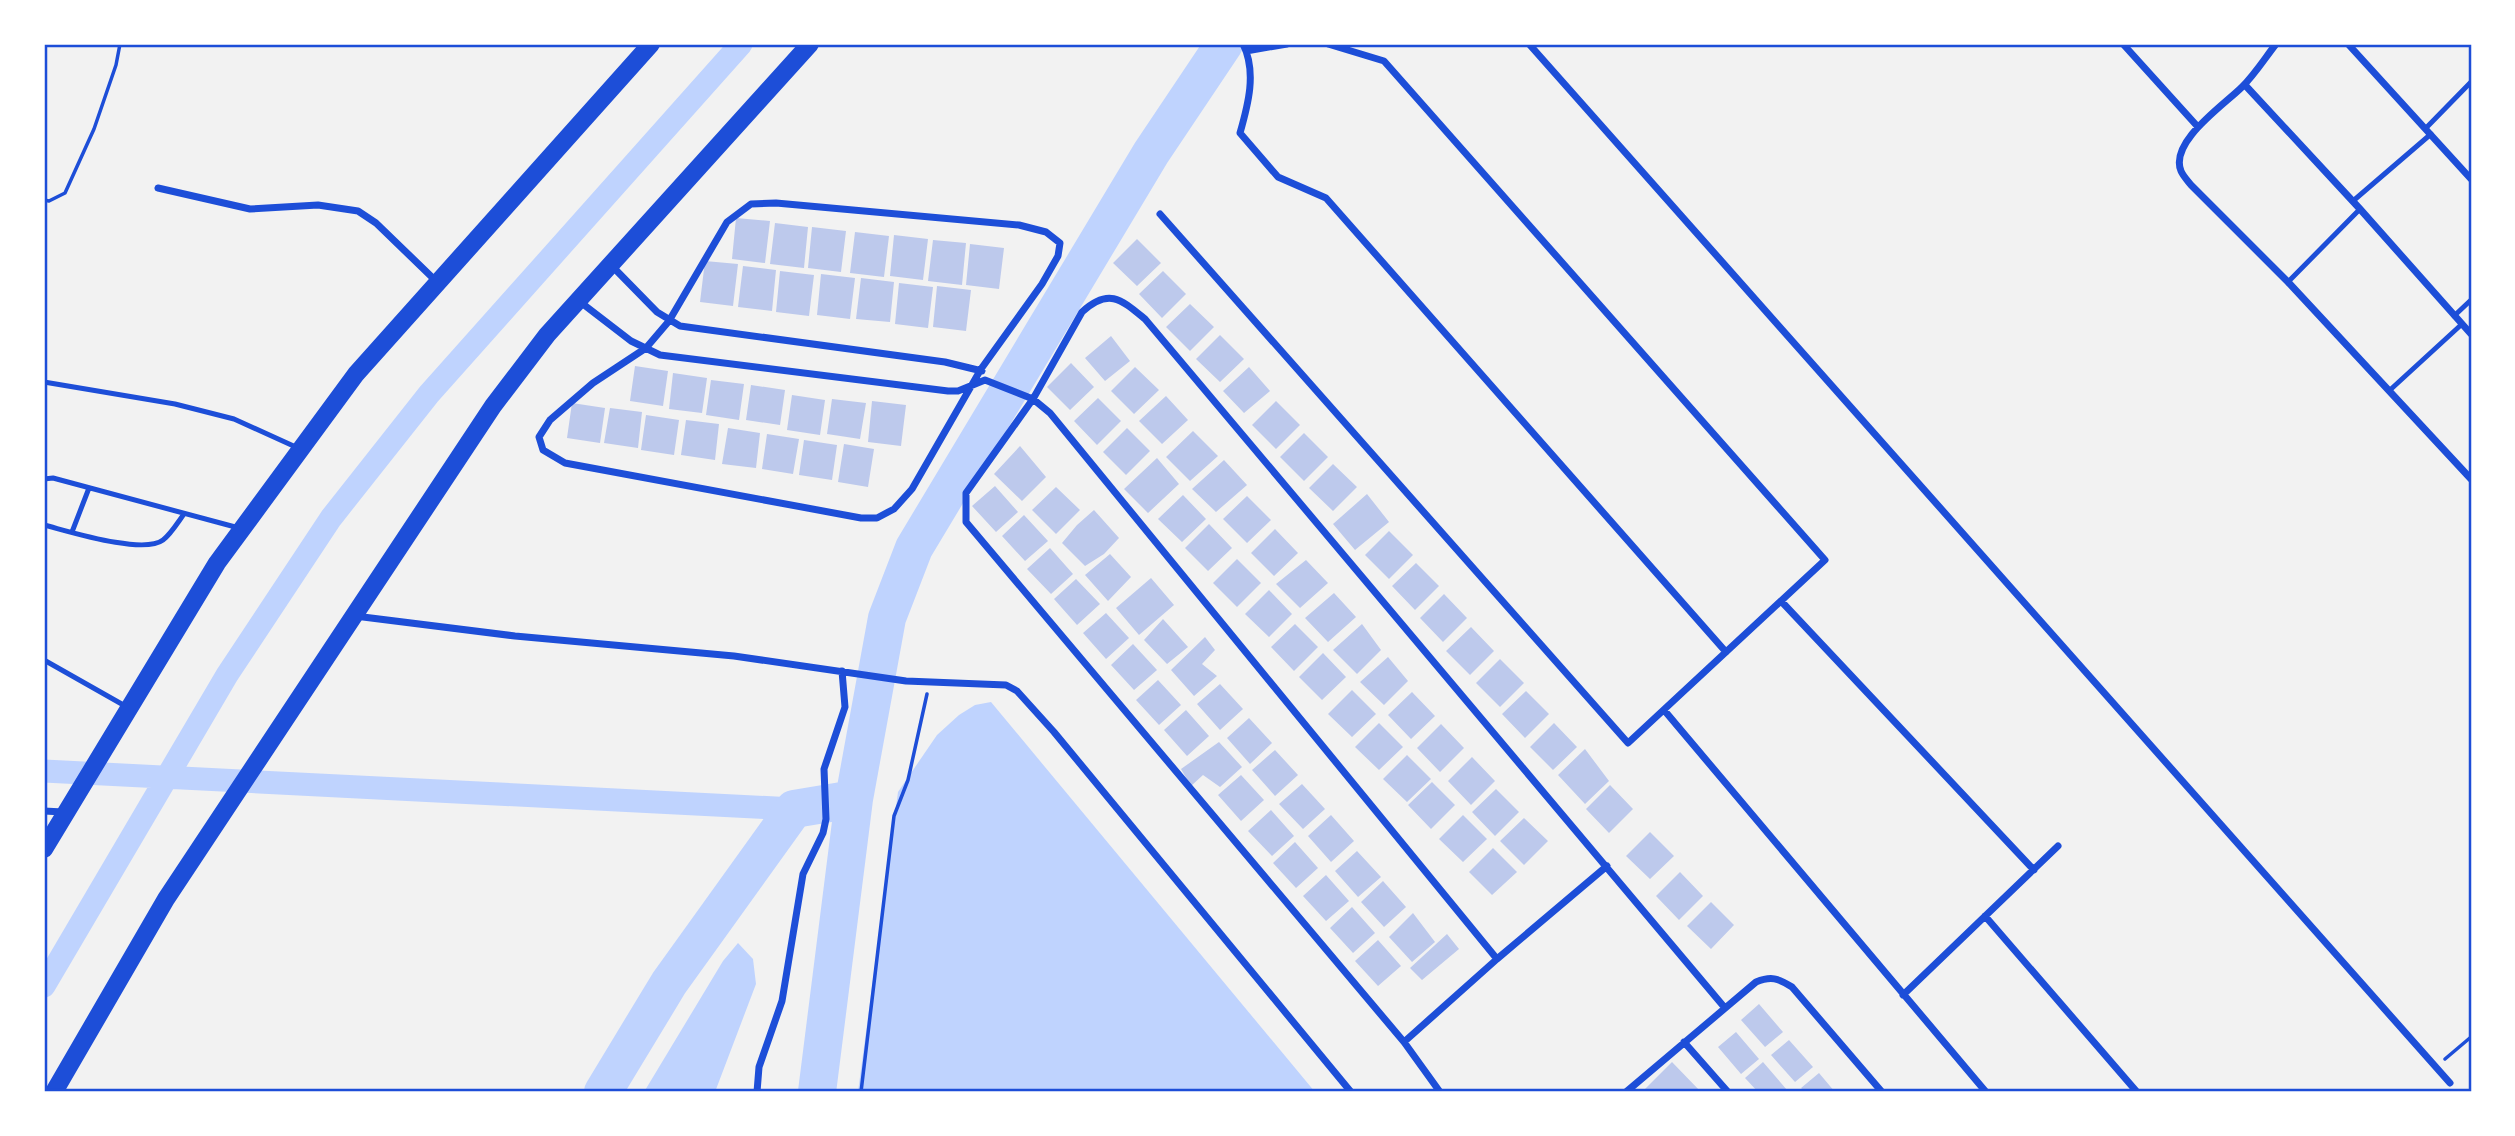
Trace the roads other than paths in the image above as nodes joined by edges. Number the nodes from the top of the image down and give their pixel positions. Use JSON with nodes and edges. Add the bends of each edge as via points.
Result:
{"nodes":[{"id":1,"x":651,"y":44,"type":"edge"},
{"id":2,"x":810,"y":44,"type":"edge"},
{"id":3,"x":1287,"y":44,"type":"edge"},
{"id":4,"x":1328,"y":44,"type":"edge"},
{"id":5,"x":1529,"y":44,"type":"edge"},
{"id":6,"x":2123,"y":44,"type":"edge"},
{"id":7,"x":2276,"y":44,"type":"edge"},
{"id":8,"x":2348,"y":44,"type":"edge"},
{"id":9,"x":1245,"y":47,"type":"edge"},
{"id":10,"x":2471,"y":82,"type":"edge"},
{"id":11,"x":2245,"y":85,"type":"junction"},
{"id":12,"x":2198,"y":127,"type":"junction"},
{"id":13,"x":2428,"y":131,"type":"junction"},
{"id":14,"x":2471,"y":178,"type":"edge"},
{"id":15,"x":158,"y":188,"type":"dead end"},
{"id":16,"x":2353,"y":201,"type":"junction"},
{"id":17,"x":2360,"y":209,"type":"junction"},
{"id":18,"x":1160,"y":214,"type":"dead end"},
{"id":19,"x":611,"y":265,"type":"junction"},
{"id":20,"x":2288,"y":282,"type":"junction"},
{"id":21,"x":438,"y":283,"type":"junction"},
{"id":22,"x":2471,"y":300,"type":"edge"},
{"id":23,"x":578,"y":301,"type":"junction"},
{"id":24,"x":2454,"y":316,"type":"junction"},
{"id":25,"x":669,"y":321,"type":"junction"},
{"id":26,"x":2462,"y":324,"type":"junction"},
{"id":27,"x":2471,"y":334,"type":"edge"},
{"id":28,"x":646,"y":348,"type":"junction"},
{"id":29,"x":981,"y":369,"type":"junction"},
{"id":30,"x":988,"y":381,"type":"junction"},
{"id":31,"x":44,"y":382,"type":"edge"},
{"id":32,"x":972,"y":386,"type":"junction"},
{"id":33,"x":2390,"y":390,"type":"junction"},
{"id":34,"x":1033,"y":399,"type":"junction"},
{"id":35,"x":301,"y":449,"type":"junction"},
{"id":36,"x":44,"y":479,"type":"edge"},
{"id":37,"x":2471,"y":479,"type":"edge"},
{"id":38,"x":89,"y":488,"type":"junction"},
{"id":39,"x":184,"y":514,"type":"junction"},
{"id":40,"x":44,"y":525,"type":"edge"},
{"id":41,"x":242,"y":529,"type":"junction"},
{"id":42,"x":72,"y":531,"type":"junction"},
{"id":43,"x":1782,"y":601,"type":"junction"},
{"id":44,"x":354,"y":616,"type":"junction"},
{"id":45,"x":1726,"y":652,"type":"junction"},
{"id":46,"x":44,"y":660,"type":"edge"},
{"id":47,"x":842,"y":671,"type":"junction"},
{"id":48,"x":130,"y":708,"type":"junction"},
{"id":49,"x":1664,"y":710,"type":"junction"},
{"id":50,"x":44,"y":811,"type":"edge"},
{"id":51,"x":68,"y":812,"type":"junction"},
{"id":52,"x":2058,"y":846,"type":"dead end"},
{"id":53,"x":44,"y":849,"type":"edge"},
{"id":54,"x":1607,"y":866,"type":"junction"},
{"id":55,"x":2035,"y":870,"type":"junction"},
{"id":56,"x":1985,"y":916,"type":"junction"},
{"id":57,"x":1497,"y":959,"type":"junction"},
{"id":58,"x":1903,"y":995,"type":"junction"},
{"id":59,"x":1724,"y":1008,"type":"junction"},
{"id":60,"x":1404,"y":1042,"type":"junction"},
{"id":61,"x":1684,"y":1042,"type":"junction"},
{"id":62,"x":2450,"y":1083,"type":"dead end"},
{"id":63,"x":54,"y":1092,"type":"edge"},
{"id":64,"x":757,"y":1092,"type":"edge"},
{"id":65,"x":1351,"y":1092,"type":"edge"},
{"id":66,"x":1440,"y":1092,"type":"edge"},
{"id":67,"x":1626,"y":1092,"type":"edge"},
{"id":68,"x":1728,"y":1092,"type":"edge"},
{"id":69,"x":1882,"y":1092,"type":"edge"},
{"id":70,"x":1986,"y":1092,"type":"edge"},
{"id":71,"x":2137,"y":1092,"type":"edge"}],
"edges":[{"from":1,"to":21,"type":"main road"},
{"from":2,"to":19,"type":"main road"},
{"from":3,"to":9,"type":"street"},
{"from":4,"to":43,"type":"street","via":[[1384,61],[1825,560]]},
{"from":5,"to":62,"type":"street"},
{"from":6,"to":12,"type":"street"},
{"from":7,"to":11,"type":"street"},
{"from":8,"to":13,"type":"street"},
{"from":9,"to":45,"type":"street","via":[[1251,93],[1240,133],[1278,177],[1326,198]]},
{"from":10,"to":13,"type":"lane"},
{"from":11,"to":12,"type":"street"},
{"from":11,"to":16,"type":"street"},
{"from":12,"to":20,"type":"street","via":[[2184,145],[2181,170]]},
{"from":13,"to":14,"type":"street"},
{"from":13,"to":16,"type":"lane"},
{"from":15,"to":21,"type":"street","via":[[250,209],[318,205],[358,211]]},
{"from":16,"to":17,"type":"street"},
{"from":17,"to":20,"type":"lane"},
{"from":17,"to":24,"type":"street"},
{"from":18,"to":49,"type":"street","via":[[1628,743]]},
{"from":19,"to":23,"type":"main road"},
{"from":19,"to":25,"type":"street"},
{"from":20,"to":33,"type":"street"},
{"from":21,"to":35,"type":"main road","via":[[356,374]]},
{"from":22,"to":24,"type":"lane"},
{"from":23,"to":28,"type":"street"},
{"from":23,"to":44,"type":"main road","via":[[493,407]]},
{"from":24,"to":26,"type":"street"},
{"from":25,"to":28,"type":"street"},
{"from":25,"to":29,"type":"street"},
{"from":25,"to":29,"type":"street","via":[[727,222],[751,204],[1019,225],[1046,232],[1060,243],[1058,256]]},
{"from":26,"to":27,"type":"street"},
{"from":26,"to":33,"type":"lane"},
{"from":28,"to":32,"type":"street","via":[[660,355],[868,382],[948,391]]},
{"from":28,"to":32,"type":"street","via":[[593,383],[550,420],[539,437],[543,450],[565,463],[877,518],[894,509],[912,489]]},
{"from":29,"to":30,"type":"street"},
{"from":29,"to":32,"type":"street"},
{"from":30,"to":32,"type":"street"},
{"from":30,"to":34,"type":"street"},
{"from":31,"to":35,"type":"lane","via":[[234,419]]},
{"from":33,"to":37,"type":"street"},
{"from":34,"to":54,"type":"street","via":[[1082,312],[1093,302],[1121,299],[1145,319]]},
{"from":34,"to":57,"type":"street","via":[[1050,413]]},
{"from":34,"to":60,"type":"street","via":[[966,493],[966,522]]},
{"from":35,"to":41,"type":"main road"},
{"from":36,"to":38,"type":"lane"},
{"from":38,"to":39,"type":"lane"},
{"from":38,"to":42,"type":"lane"},
{"from":39,"to":41,"type":"lane"},
{"from":39,"to":42,"type":"lane","via":[[163,540],[151,546]]},
{"from":40,"to":42,"type":"lane"},
{"from":41,"to":48,"type":"main road"},
{"from":43,"to":45,"type":"street"},
{"from":43,"to":55,"type":"street"},
{"from":44,"to":47,"type":"street"},
{"from":44,"to":63,"type":"main road","via":[[166,900]]},
{"from":45,"to":49,"type":"street"},
{"from":46,"to":48,"type":"lane"},
{"from":47,"to":64,"type":"street","via":[[845,706],[824,769],[826,819],[803,874],[782,1001],[759,1067]]},
{"from":47,"to":65,"type":"street","via":[[929,682],[1006,685],[1017,691]]},
{"from":48,"to":51,"type":"main road"},
{"from":49,"to":58,"type":"street"},
{"from":50,"to":51,"type":"street"},
{"from":51,"to":53,"type":"main road"},
{"from":52,"to":55,"type":"street"},
{"from":54,"to":57,"type":"street"},
{"from":54,"to":59,"type":"street"},
{"from":55,"to":56,"type":"street"},
{"from":56,"to":58,"type":"street"},
{"from":56,"to":71,"type":"street"},
{"from":57,"to":60,"type":"street"},
{"from":58,"to":70,"type":"street"},
{"from":59,"to":61,"type":"street"},
{"from":59,"to":69,"type":"street","via":[[1756,982],[1779,978]]},
{"from":60,"to":66,"type":"street"},
{"from":61,"to":67,"type":"street"},
{"from":61,"to":68,"type":"street"}]}
